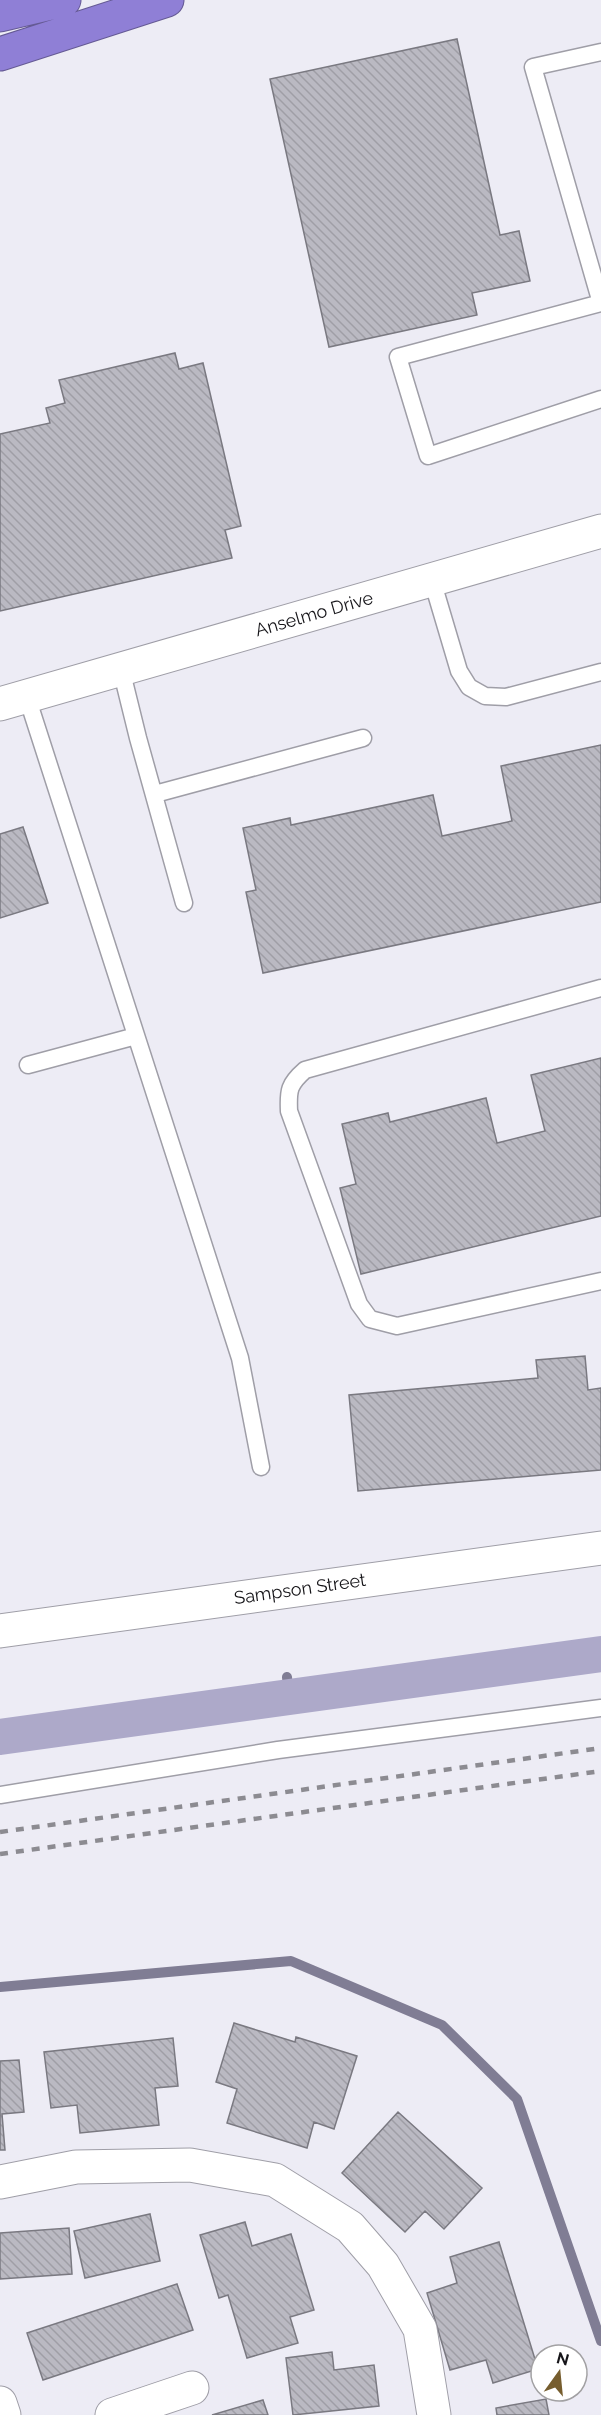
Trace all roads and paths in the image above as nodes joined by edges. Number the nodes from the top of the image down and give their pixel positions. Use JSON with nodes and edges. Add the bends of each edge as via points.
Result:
{"nodes":[{"id":1,"x":64,"y":0,"type":"edge"},
{"id":2,"x":167,"y":0,"type":"edge"},
{"id":3,"x":0,"y":15,"type":"edge"},
{"id":4,"x":601,"y":52,"type":"edge"},
{"id":5,"x":0,"y":54,"type":"edge"},
{"id":6,"x":601,"y":303,"type":"edge"},
{"id":7,"x":601,"y":399,"type":"edge"},
{"id":8,"x":601,"y":531,"type":"edge"},
{"id":9,"x":432,"y":580,"type":"junction"},
{"id":10,"x":122,"y":669,"type":"junction"},
{"id":11,"x":601,"y":672,"type":"edge"},
{"id":12,"x":13,"y":700,"type":"edge"},
{"id":13,"x":363,"y":738,"type":"dead end"},
{"id":14,"x":155,"y":794,"type":"junction"},
{"id":15,"x":184,"y":903,"type":"dead end"},
{"id":16,"x":601,"y":988,"type":"edge"},
{"id":17,"x":136,"y":1036,"type":"junction"},
{"id":18,"x":28,"y":1065,"type":"dead end"},
{"id":19,"x":601,"y":1281,"type":"edge"},
{"id":20,"x":261,"y":1467,"type":"dead end"},
{"id":21,"x":601,"y":1548,"type":"edge"},
{"id":22,"x":0,"y":1631,"type":"edge"},
{"id":23,"x":601,"y":1708,"type":"edge"},
{"id":24,"x":0,"y":1795,"type":"edge"},
{"id":25,"x":0,"y":2182,"type":"edge"},
{"id":26,"x":192,"y":2388,"type":"dead end"},
{"id":27,"x":0,"y":2403,"type":"edge"},
{"id":28,"x":4,"y":2415,"type":"edge"},
{"id":29,"x":112,"y":2415,"type":"edge"},
{"id":30,"x":434,"y":2415,"type":"edge"}],
"edges":[{"from":1,"to":3,"type":"highway"},
{"from":2,"to":5,"type":"highway"},
{"from":4,"to":6,"type":"lane","via":[[533,67]]},
{"from":6,"to":7,"type":"lane","via":[[398,357],[428,456]]},
{"from":8,"to":9,"type":"street","name":"Anselmo Drive"},
{"from":9,"to":10,"type":"street","name":"Anselmo Drive"},
{"from":9,"to":11,"type":"lane","via":[[459,671],[469,687],[485,696],[506,697]]},
{"from":10,"to":12,"type":"street","name":"Anselmo Drive"},
{"from":10,"to":14,"type":"lane"},
{"from":12,"to":17,"type":"lane"},
{"from":13,"to":14,"type":"lane"},
{"from":14,"to":15,"type":"lane"},
{"from":16,"to":19,"type":"lane","via":[[305,1070],[288,1093],[289,1111],[359,1304],[370,1319],[398,1326]]},
{"from":17,"to":18,"type":"lane"},
{"from":17,"to":20,"type":"lane","via":[[240,1358]]},
{"from":21,"to":22,"type":"street","name":"Sampson Street"},
{"from":23,"to":24,"type":"lane","via":[[278,1750]]},
{"from":25,"to":30,"type":"street","via":[[76,2167],[189,2165],[275,2180],[350,2227],[383,2265],[420,2330]]},
{"from":26,"to":29,"type":"street"},
{"from":27,"to":28,"type":"street"}]}
